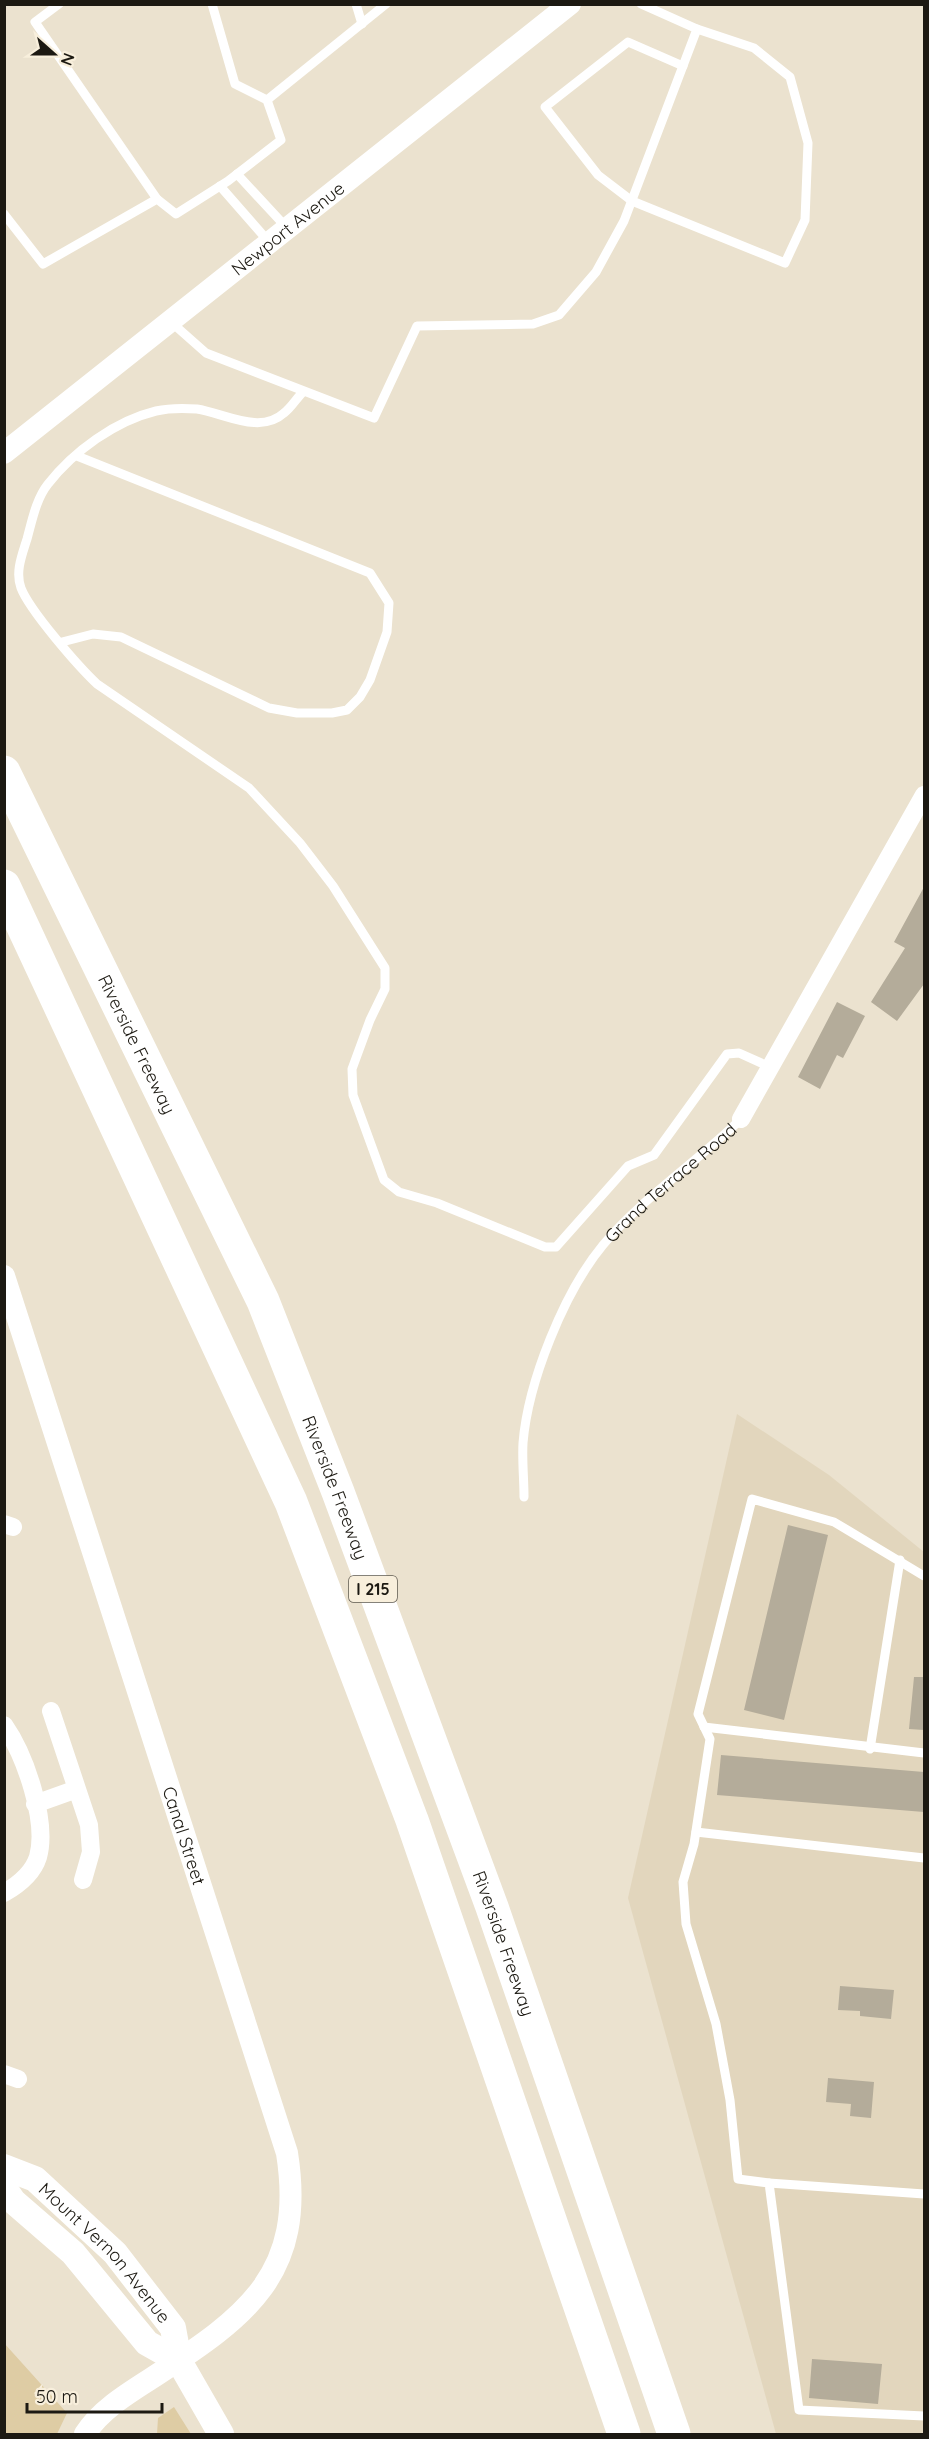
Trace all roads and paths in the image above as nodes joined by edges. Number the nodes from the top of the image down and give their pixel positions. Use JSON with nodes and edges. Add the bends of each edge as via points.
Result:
{"nodes":[{"id":1,"x":59,"y":4,"type":"edge"},
{"id":2,"x":212,"y":4,"type":"edge"},
{"id":3,"x":356,"y":4,"type":"edge"},
{"id":4,"x":386,"y":4,"type":"edge"},
{"id":5,"x":570,"y":4,"type":"edge"},
{"id":6,"x":641,"y":4,"type":"edge"},
{"id":7,"x":362,"y":24,"type":"junction"},
{"id":8,"x":697,"y":29,"type":"junction"},
{"id":9,"x":683,"y":66,"type":"junction"},
{"id":10,"x":267,"y":100,"type":"junction"},
{"id":11,"x":237,"y":174,"type":"junction"},
{"id":12,"x":220,"y":186,"type":"junction"},
{"id":13,"x":157,"y":199,"type":"junction"},
{"id":14,"x":632,"y":201,"type":"junction"},
{"id":15,"x":4,"y":214,"type":"edge"},
{"id":16,"x":278,"y":235,"type":"junction"},
{"id":17,"x":169,"y":321,"type":"junction"},
{"id":18,"x":302,"y":393,"type":"junction"},
{"id":19,"x":4,"y":453,"type":"edge"},
{"id":20,"x":77,"y":456,"type":"junction"},
{"id":21,"x":62,"y":642,"type":"junction"},
{"id":22,"x":4,"y":772,"type":"edge"},
{"id":23,"x":924,"y":795,"type":"edge"},
{"id":24,"x":4,"y":886,"type":"edge"},
{"id":25,"x":770,"y":1067,"type":"junction"},
{"id":26,"x":741,"y":1119,"type":"joint"},
{"id":27,"x":4,"y":1276,"type":"edge"},
{"id":28,"x":524,"y":1497,"type":"dead end"},
{"id":29,"x":900,"y":1560,"type":"junction"},
{"id":30,"x":924,"y":1576,"type":"edge"},
{"id":31,"x":51,"y":1711,"type":"dead end"},
{"id":32,"x":4,"y":1725,"type":"edge"},
{"id":33,"x":704,"y":1727,"type":"junction"},
{"id":34,"x":870,"y":1749,"type":"junction"},
{"id":35,"x":924,"y":1753,"type":"edge"},
{"id":36,"x":77,"y":1789,"type":"junction"},
{"id":37,"x":35,"y":1804,"type":"junction"},
{"id":38,"x":696,"y":1832,"type":"junction"},
{"id":39,"x":924,"y":1858,"type":"edge"},
{"id":40,"x":83,"y":1880,"type":"dead end"},
{"id":41,"x":4,"y":1893,"type":"edge"},
{"id":42,"x":4,"y":2167,"type":"edge"},
{"id":43,"x":769,"y":2183,"type":"junction"},
{"id":44,"x":4,"y":2188,"type":"edge"},
{"id":45,"x":924,"y":2194,"type":"edge"},
{"id":46,"x":178,"y":2361,"type":"junction"},
{"id":47,"x":924,"y":2416,"type":"edge"},
{"id":48,"x":85,"y":2434,"type":"edge"},
{"id":49,"x":221,"y":2434,"type":"edge"},
{"id":50,"x":624,"y":2434,"type":"edge"},
{"id":51,"x":674,"y":2434,"type":"edge"}],
"edges":[{"from":1,"to":13,"type":"lane","via":[[35,22]]},
{"from":2,"to":10,"type":"lane","via":[[235,84]]},
{"from":3,"to":7,"type":"lane"},
{"from":4,"to":7,"type":"lane"},
{"from":5,"to":16,"type":"street","name":"Newport Avenue"},
{"from":6,"to":8,"type":"lane"},
{"from":7,"to":10,"type":"lane"},
{"from":8,"to":9,"type":"lane"},
{"from":8,"to":14,"type":"lane","via":[[754,48],[790,77],[808,143],[805,220],[785,263]]},
{"from":9,"to":14,"type":"lane"},
{"from":9,"to":14,"type":"lane","via":[[628,42],[545,107],[597,175]]},
{"from":10,"to":11,"type":"lane","via":[[281,140]]},
{"from":11,"to":12,"type":"lane"},
{"from":11,"to":16,"type":"lane"},
{"from":12,"to":13,"type":"lane","via":[[176,214]]},
{"from":12,"to":16,"type":"lane"},
{"from":13,"to":15,"type":"lane","via":[[43,264]]},
{"from":14,"to":18,"type":"lane","via":[[596,272],[559,315],[533,324],[417,326],[374,418]]},
{"from":16,"to":17,"type":"street","name":"Newport Avenue"},
{"from":17,"to":18,"type":"lane","via":[[206,353]]},
{"from":17,"to":19,"type":"street","name":"Newport Avenue"},
{"from":18,"to":20,"type":"lane","via":[[284,414],[262,423],[197,410],[155,411],[118,425]]},
{"from":20,"to":21,"type":"lane","via":[[47,484],[39,500],[19,575],[21,588],[35,611]]},
{"from":20,"to":21,"type":"lane","via":[[370,573],[389,603],[387,632],[360,698],[347,710],[332,713],[269,708],[121,636],[93,634]]},
{"from":21,"to":25,"type":"lane","via":[[97,684],[249,788],[333,886],[385,968],[385,989],[352,1069],[353,1095],[384,1180],[399,1192],[437,1203],[545,1247],[556,1247],[628,1166],[654,1155],[727,1054],[739,1053]]},
{"from":22,"to":51,"type":"highway","name":"Riverside Freeway","number":"I 215","via":[[263,1301],[492,1907]]},
{"from":23,"to":25,"type":"street","name":"Grand Terrace Road"},
{"from":24,"to":50,"type":"highway","number":"I 215","via":[[291,1502],[412,1820]]},
{"from":25,"to":26,"type":"street","name":"Grand Terrace Road"},
{"from":26,"to":28,"type":"lane","name":"Grand Terrace Road","via":[[631,1216],[602,1246],[578,1280],[552,1333],[530,1408],[523,1442]]},
{"from":27,"to":46,"type":"street","name":"Canal Street","via":[[289,2163],[290,2211],[283,2246],[271,2275],[241,2316]]},
{"from":29,"to":30,"type":"lane"},
{"from":29,"to":33,"type":"lane","via":[[834,1522],[752,1499],[698,1714]]},
{"from":29,"to":34,"type":"lane"},
{"from":31,"to":36,"type":"street"},
{"from":32,"to":37,"type":"street","via":[[18,1745]]},
{"from":33,"to":34,"type":"lane"},
{"from":33,"to":38,"type":"lane","via":[[710,1739]]},
{"from":34,"to":35,"type":"lane"},
{"from":36,"to":37,"type":"street"},
{"from":36,"to":40,"type":"street","via":[[89,1825],[92,1852]]},
{"from":37,"to":41,"type":"street","via":[[41,1835],[37,1859],[21,1884]]},
{"from":38,"to":39,"type":"lane"},
{"from":38,"to":43,"type":"lane","via":[[683,1882],[686,1924],[716,2024],[738,2179]]},
{"from":42,"to":46,"type":"main road","name":"Mount Vernon Avenue","via":[[35,2179],[115,2253],[173,2328]]},
{"from":43,"to":45,"type":"lane"},
{"from":43,"to":47,"type":"lane","via":[[799,2410]]},
{"from":44,"to":46,"type":"main road","name":"Mount Vernon Avenue","via":[[13,2202],[73,2253],[147,2343]]},
{"from":46,"to":48,"type":"street","via":[[121,2398]]},
{"from":46,"to":49,"type":"main road","name":"Mount Vernon Avenue"}]}
